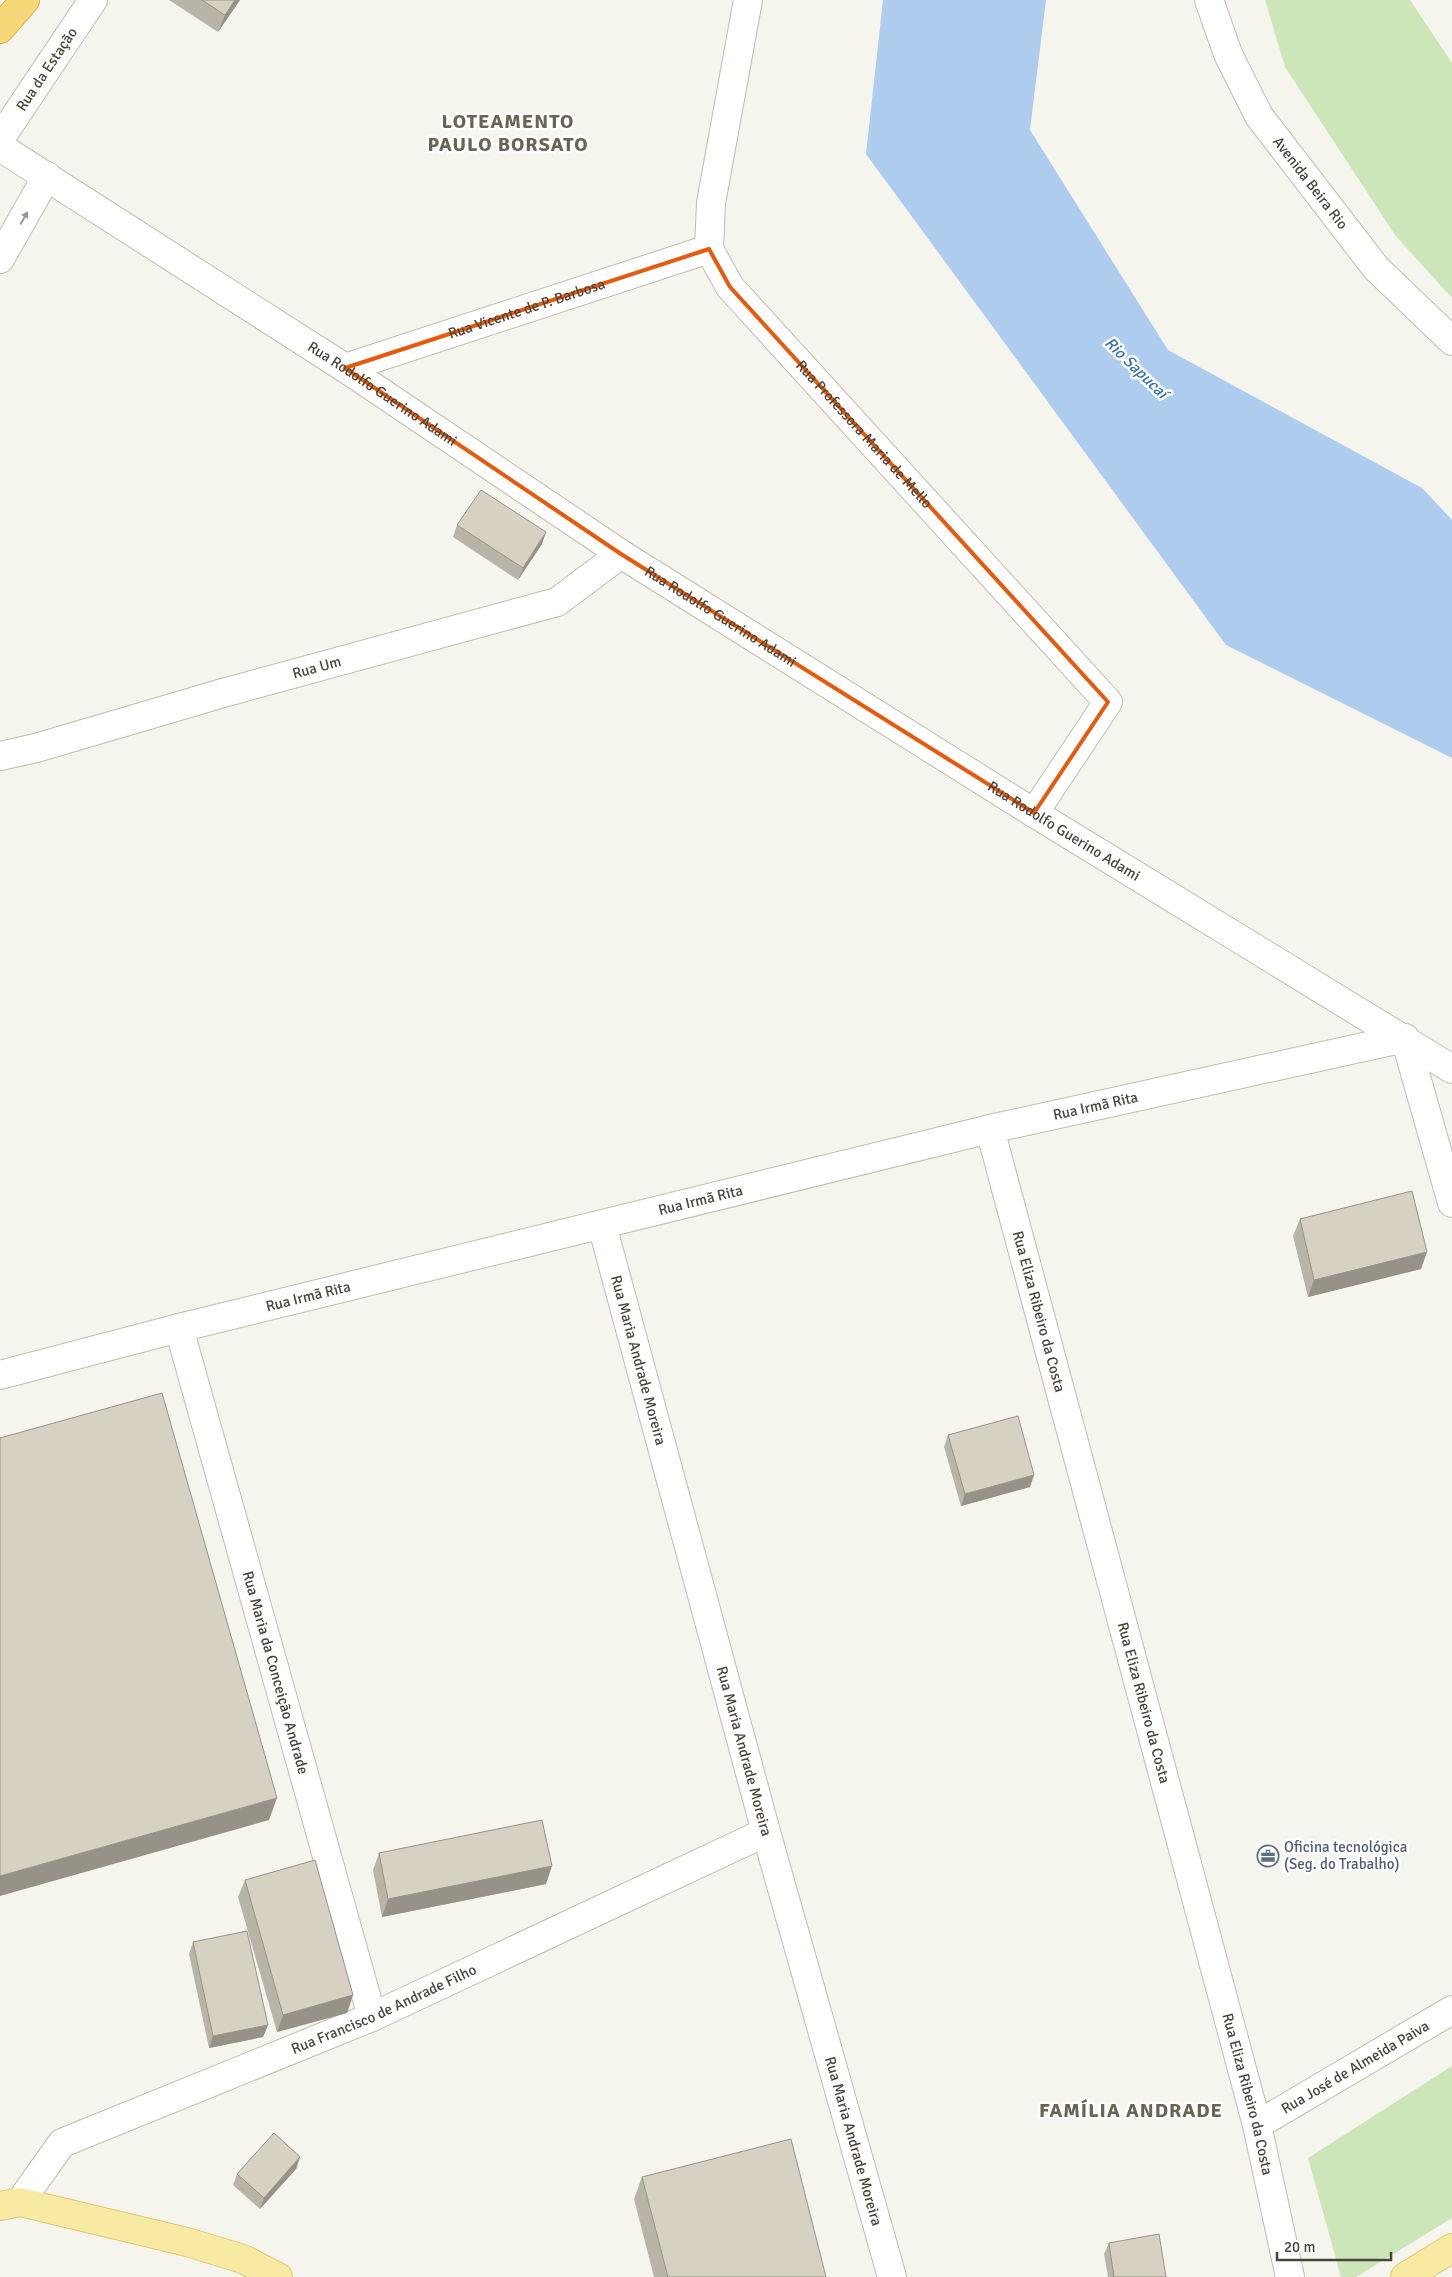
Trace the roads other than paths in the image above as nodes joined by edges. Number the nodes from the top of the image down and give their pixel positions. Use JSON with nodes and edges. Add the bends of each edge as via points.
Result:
{"nodes":[{"id":1,"x":24,"y":0,"type":"edge"},
{"id":2,"x":93,"y":0,"type":"edge"},
{"id":3,"x":748,"y":0,"type":"edge"},
{"id":4,"x":1209,"y":0,"type":"edge"},
{"id":5,"x":0,"y":29,"type":"edge"},
{"id":6,"x":0,"y":139,"type":"edge"},
{"id":7,"x":0,"y":148,"type":"edge"},
{"id":8,"x":47,"y":176,"type":"junction"},
{"id":9,"x":709,"y":249,"type":"junction"},
{"id":10,"x":0,"y":260,"type":"edge"},
{"id":11,"x":1452,"y":341,"type":"edge"},
{"id":12,"x":345,"y":368,"type":"junction"},
{"id":13,"x":621,"y":554,"type":"junction"},
{"id":14,"x":0,"y":756,"type":"edge"},
{"id":15,"x":1034,"y":813,"type":"junction"},
{"id":16,"x":1405,"y":1038,"type":"junction"},
{"id":17,"x":1452,"y":1069,"type":"edge"},
{"id":18,"x":990,"y":1129,"type":"junction"},
{"id":19,"x":1452,"y":1203,"type":"edge"},
{"id":20,"x":602,"y":1225,"type":"junction"},
{"id":21,"x":179,"y":1328,"type":"junction"},
{"id":22,"x":0,"y":1374,"type":"edge"},
{"id":23,"x":766,"y":1832,"type":"junction"},
{"id":24,"x":1452,"y":2010,"type":"edge"},
{"id":25,"x":372,"y":2017,"type":"junction"},
{"id":26,"x":1257,"y":2125,"type":"junction"},
{"id":27,"x":10,"y":2204,"type":"edge"},
{"id":28,"x":1452,"y":2248,"type":"edge"},
{"id":29,"x":278,"y":2277,"type":"edge"},
{"id":30,"x":892,"y":2277,"type":"edge"},
{"id":31,"x":1290,"y":2277,"type":"edge"},
{"id":32,"x":1405,"y":2277,"type":"edge"}],
"edges":[{"from":1,"to":5,"type":"highway"},
{"from":2,"to":6,"type":"street","name":"Rua da Estação"},
{"from":3,"to":9,"type":"street","via":[[711,203]]},
{"from":4,"to":11,"type":"street","name":"Avenida Beira Rio","via":[[1228,54],[1259,116],[1376,268]]},
{"from":7,"to":8,"type":"street","name":"Rua Rodolfo Guerino Adami"},
{"from":10,"to":8,"type":"street","one_way":true},
{"from":8,"to":12,"type":"street","name":"Rua Rodolfo Guerino Adami"},
{"from":9,"to":12,"type":"street","name":"Rua Vicente de P. Barbosa"},
{"from":9,"to":15,"type":"street","name":"Rua Professora Maria de Mello","via":[[730,287],[1108,702]]},
{"from":12,"to":13,"type":"street","name":"Rua Rodolfo Guerino Adami"},
{"from":13,"to":14,"type":"street","name":"Rua Um","via":[[557,602]]},
{"from":13,"to":15,"type":"street","name":"Rua Rodolfo Guerino Adami"},
{"from":15,"to":16,"type":"street","name":"Rua Rodolfo Guerino Adami"},
{"from":16,"to":17,"type":"street","name":"Rua Rodolfo Guerino Adami"},
{"from":16,"to":18,"type":"street","name":"Rua Irmã Rita"},
{"from":16,"to":19,"type":"street"},
{"from":18,"to":20,"type":"street","name":"Rua Irmã Rita"},
{"from":18,"to":26,"type":"street","name":"Rua Eliza Ribeiro da Costa"},
{"from":20,"to":21,"type":"street","name":"Rua Irmã Rita"},
{"from":20,"to":23,"type":"street","name":"Rua Maria Andrade Moreira"},
{"from":21,"to":22,"type":"street","name":"Rua Irmã Rita"},
{"from":21,"to":25,"type":"street","name":"Rua Maria da Conceição Andrade"},
{"from":23,"to":25,"type":"street","name":"Rua Francisco de Andrade Filho"},
{"from":23,"to":30,"type":"street","name":"Rua Maria Andrade Moreira"},
{"from":24,"to":26,"type":"street","name":"Rua José de Almeida Paiva"},
{"from":25,"to":27,"type":"street","name":"Rua Francisco de Andrade Filho","via":[[62,2143]]},
{"from":26,"to":31,"type":"street","name":"Rua Eliza Ribeiro da Costa"},
{"from":27,"to":29,"type":"main road","via":[[187,2242],[243,2260]]},
{"from":28,"to":32,"type":"main road"}]}
